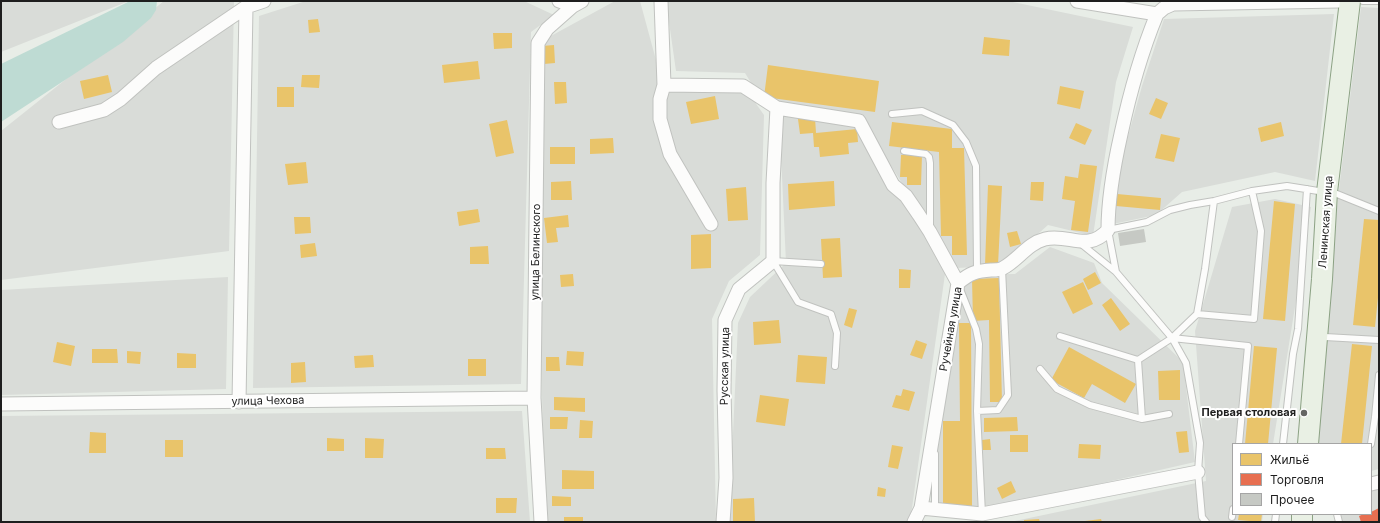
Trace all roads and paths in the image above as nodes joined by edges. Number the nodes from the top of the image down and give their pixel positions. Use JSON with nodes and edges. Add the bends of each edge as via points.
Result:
{"nodes":[{"id":1,"x":264,"y":1,"type":"edge"},
{"id":2,"x":559,"y":1,"type":"edge"},
{"id":3,"x":661,"y":1,"type":"edge"},
{"id":4,"x":1077,"y":1,"type":"edge"},
{"id":5,"x":1339,"y":1,"type":"edge"},
{"id":6,"x":1350,"y":1,"type":"edge"},
{"id":7,"x":1363,"y":1,"type":"edge"},
{"id":8,"x":1379,"y":1,"type":"edge"},
{"id":9,"x":577,"y":4,"type":"edge"},
{"id":10,"x":246,"y":7,"type":"junction"},
{"id":11,"x":1157,"y":14,"type":"junction"},
{"id":12,"x":664,"y":85,"type":"junction"},
{"id":13,"x":777,"y":108,"type":"junction"},
{"id":14,"x":892,"y":114,"type":"dead end"},
{"id":15,"x":59,"y":122,"type":"dead end"},
{"id":16,"x":904,"y":151,"type":"dead end"},
{"id":17,"x":1307,"y":189,"type":"junction"},
{"id":18,"x":1252,"y":191,"type":"junction"},
{"id":19,"x":1327,"y":192,"type":"junction"},
{"id":20,"x":1214,"y":201,"type":"junction"},
{"id":21,"x":1379,"y":211,"type":"edge"},
{"id":22,"x":710,"y":224,"type":"dead end"},
{"id":23,"x":1108,"y":230,"type":"junction"},
{"id":24,"x":930,"y":232,"type":"junction"},
{"id":25,"x":1076,"y":241,"type":"junction"},
{"id":26,"x":773,"y":261,"type":"junction"},
{"id":27,"x":820,"y":264,"type":"dead end"},
{"id":28,"x":1002,"y":269,"type":"junction"},
{"id":29,"x":977,"y":271,"type":"junction"},
{"id":30,"x":1116,"y":272,"type":"junction"},
{"id":31,"x":958,"y":283,"type":"junction"},
{"id":32,"x":1197,"y":314,"type":"junction"},
{"id":33,"x":1060,"y":336,"type":"dead end"},
{"id":34,"x":1325,"y":337,"type":"dead end"},
{"id":35,"x":1172,"y":338,"type":"junction"},
{"id":36,"x":1379,"y":340,"type":"edge"},
{"id":37,"x":1138,"y":360,"type":"junction"},
{"id":38,"x":835,"y":366,"type":"dead end"},
{"id":39,"x":1040,"y":369,"type":"dead end"},
{"id":40,"x":1379,"y":375,"type":"edge"},
{"id":41,"x":534,"y":398,"type":"junction"},
{"id":42,"x":239,"y":402,"type":"junction"},
{"id":43,"x":1,"y":404,"type":"edge"},
{"id":44,"x":977,"y":411,"type":"junction"},
{"id":45,"x":1169,"y":414,"type":"dead end"},
{"id":46,"x":1377,"y":418,"type":"edge"},
{"id":47,"x":1142,"y":419,"type":"junction"},
{"id":48,"x":1239,"y":443,"type":"edge"},
{"id":49,"x":1283,"y":443,"type":"edge"},
{"id":50,"x":1308,"y":443,"type":"edge"},
{"id":51,"x":1371,"y":443,"type":"edge"},
{"id":52,"x":936,"y":448,"type":"dead end"},
{"id":53,"x":1198,"y":472,"type":"junction"},
{"id":54,"x":921,"y":508,"type":"junction"},
{"id":55,"x":935,"y":511,"type":"junction"},
{"id":56,"x":982,"y":514,"type":"junction"},
{"id":57,"x":1203,"y":520,"type":"edge"},
{"id":58,"x":540,"y":522,"type":"edge"},
{"id":59,"x":723,"y":522,"type":"edge"},
{"id":60,"x":914,"y":522,"type":"edge"}],
"edges":[{"from":1,"to":10,"type":"street"},
{"from":2,"to":9,"type":"street"},
{"from":3,"to":12,"type":"street"},
{"from":4,"to":11,"type":"street"},
{"from":5,"to":11,"type":"street","via":[[1173,4]]},
{"from":6,"to":19,"type":"main road","name":"Ленинская улица"},
{"from":7,"to":8,"type":"lane"},
{"from":9,"to":41,"type":"street","name":"улица Белинского","via":[[547,29],[538,42]]},
{"from":10,"to":15,"type":"street","via":[[156,68],[121,99],[104,110]]},
{"from":10,"to":42,"type":"street"},
{"from":11,"to":23,"type":"street","via":[[1134,76],[1124,119],[1115,163]]},
{"from":12,"to":13,"type":"street","via":[[743,86]]},
{"from":12,"to":22,"type":"street","via":[[660,99],[660,119],[670,154]]},
{"from":13,"to":24,"type":"street","via":[[858,121],[893,185],[906,196]]},
{"from":13,"to":26,"type":"street","via":[[773,183]]},
{"from":14,"to":29,"type":"lane","via":[[922,111],[953,125],[966,142],[976,166]]},
{"from":16,"to":24,"type":"lane","via":[[926,154],[929,157]]},
{"from":17,"to":18,"type":"lane","via":[[1287,186]]},
{"from":17,"to":19,"type":"lane"},
{"from":17,"to":49,"type":"lane","via":[[1298,329]]},
{"from":18,"to":20,"type":"lane"},
{"from":18,"to":32,"type":"lane","via":[[1261,231],[1254,319]]},
{"from":19,"to":21,"type":"lane"},
{"from":19,"to":50,"type":"main road","name":"Ленинская улица"},
{"from":20,"to":23,"type":"lane","via":[[1190,204],[1170,210],[1147,222]]},
{"from":20,"to":32,"type":"lane"},
{"from":23,"to":25,"type":"street","via":[[1092,242]]},
{"from":23,"to":30,"type":"lane"},
{"from":24,"to":31,"type":"street"},
{"from":25,"to":28,"type":"street","via":[[1054,238],[1039,241]]},
{"from":25,"to":30,"type":"lane"},
{"from":26,"to":27,"type":"lane"},
{"from":26,"to":38,"type":"lane","via":[[798,302],[831,314],[837,333]]},
{"from":26,"to":59,"type":"street","name":"Русская улица","via":[[739,289],[725,320],[726,478]]},
{"from":28,"to":29,"type":"street","name":"Ручейная улица"},
{"from":28,"to":44,"type":"lane","via":[[1008,395],[998,410]]},
{"from":29,"to":31,"type":"street","name":"Ручейная улица"},
{"from":30,"to":35,"type":"lane"},
{"from":31,"to":44,"type":"lane","via":[[979,344]]},
{"from":31,"to":54,"type":"street","name":"Ручейная улица"},
{"from":32,"to":35,"type":"lane"},
{"from":33,"to":37,"type":"lane"},
{"from":34,"to":36,"type":"lane"},
{"from":35,"to":37,"type":"lane"},
{"from":35,"to":48,"type":"lane","via":[[1248,346]]},
{"from":35,"to":53,"type":"lane","via":[[1186,363],[1200,443]]},
{"from":37,"to":47,"type":"lane"},
{"from":39,"to":47,"type":"lane","via":[[1057,389],[1090,405]]},
{"from":40,"to":46,"type":"lane"},
{"from":41,"to":42,"type":"street","name":"улица Чехова"},
{"from":41,"to":58,"type":"street","name":"улица Белинского"},
{"from":42,"to":43,"type":"street","name":"улица Чехова"},
{"from":44,"to":56,"type":"lane"},
{"from":45,"to":47,"type":"lane"},
{"from":46,"to":51,"type":"lane"},
{"from":52,"to":55,"type":"lane"},
{"from":53,"to":56,"type":"street"},
{"from":53,"to":57,"type":"lane"},
{"from":54,"to":55,"type":"street"},
{"from":54,"to":60,"type":"street","name":"Ручейная улица"},
{"from":55,"to":56,"type":"street"}]}
